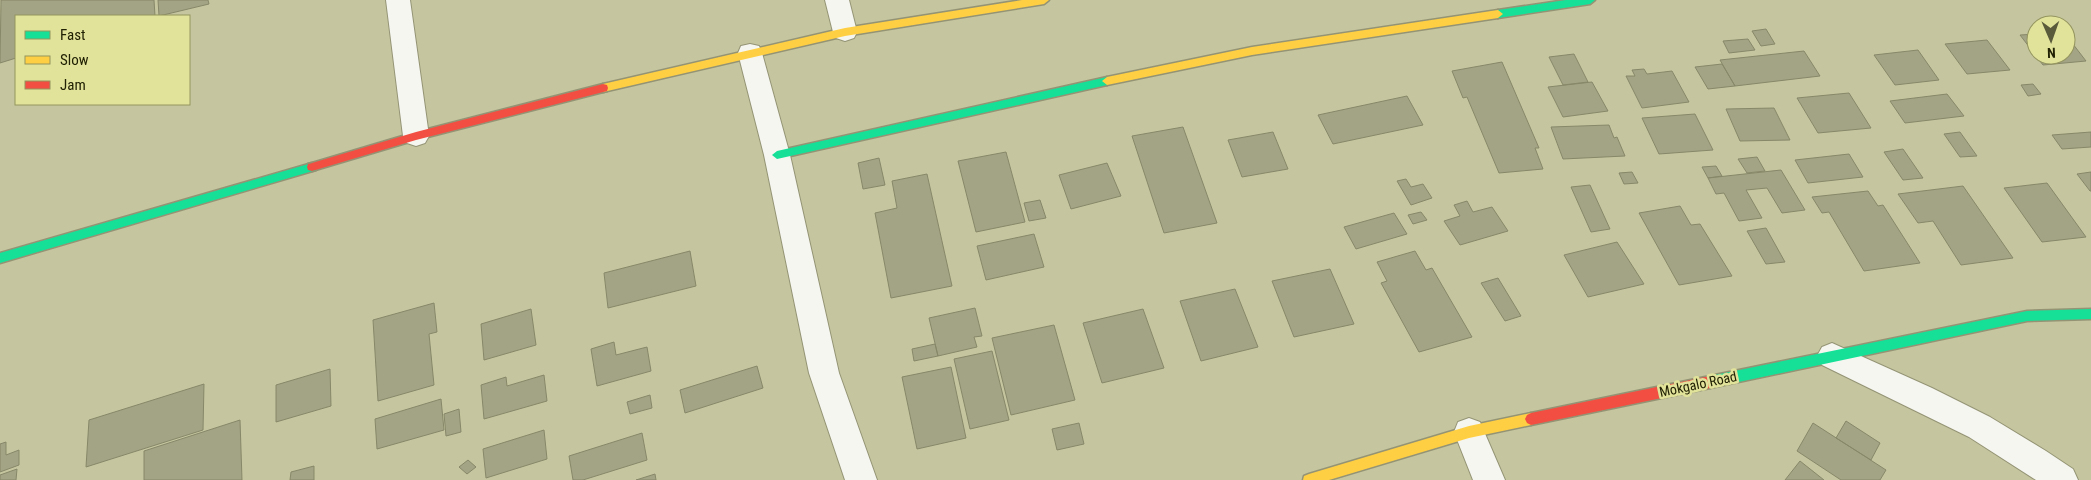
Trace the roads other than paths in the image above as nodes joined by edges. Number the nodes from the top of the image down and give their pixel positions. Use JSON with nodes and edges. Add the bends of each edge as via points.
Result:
{"nodes":[{"id":1,"x":398,"y":0,"type":"edge"},
{"id":2,"x":837,"y":0,"type":"edge"},
{"id":3,"x":1044,"y":0,"type":"edge"},
{"id":4,"x":1590,"y":0,"type":"edge"},
{"id":5,"x":845,"y":32,"type":"junction"},
{"id":6,"x":750,"y":53,"type":"junction"},
{"id":7,"x":416,"y":136,"type":"junction"},
{"id":8,"x":776,"y":155,"type":"junction"},
{"id":9,"x":0,"y":258,"type":"edge"},
{"id":10,"x":2091,"y":314,"type":"edge"},
{"id":11,"x":1832,"y":356,"type":"junction"},
{"id":12,"x":1469,"y":432,"type":"junction"},
{"id":13,"x":861,"y":480,"type":"edge"},
{"id":14,"x":1309,"y":480,"type":"edge"},
{"id":15,"x":1489,"y":480,"type":"edge"},
{"id":16,"x":2062,"y":480,"type":"edge"}],
"edges":[{"from":1,"to":7,"type":"street"},
{"from":2,"to":5,"type":"street"},
{"from":3,"to":5,"type":"street"},
{"from":4,"to":8,"type":"street","via":[[1252,51]]},
{"from":5,"to":6,"type":"street"},
{"from":6,"to":7,"type":"street"},
{"from":6,"to":8,"type":"street"},
{"from":7,"to":9,"type":"street"},
{"from":8,"to":13,"type":"street","via":[[824,373]]},
{"from":10,"to":11,"type":"street","name":"Mokgalo Road","via":[[2026,316]]},
{"from":11,"to":12,"type":"street","name":"Mokgalo Road"},
{"from":11,"to":16,"type":"street","via":[[1968,420]]},
{"from":12,"to":14,"type":"street","name":"Mokgalo Road"},
{"from":12,"to":15,"type":"street"}]}
